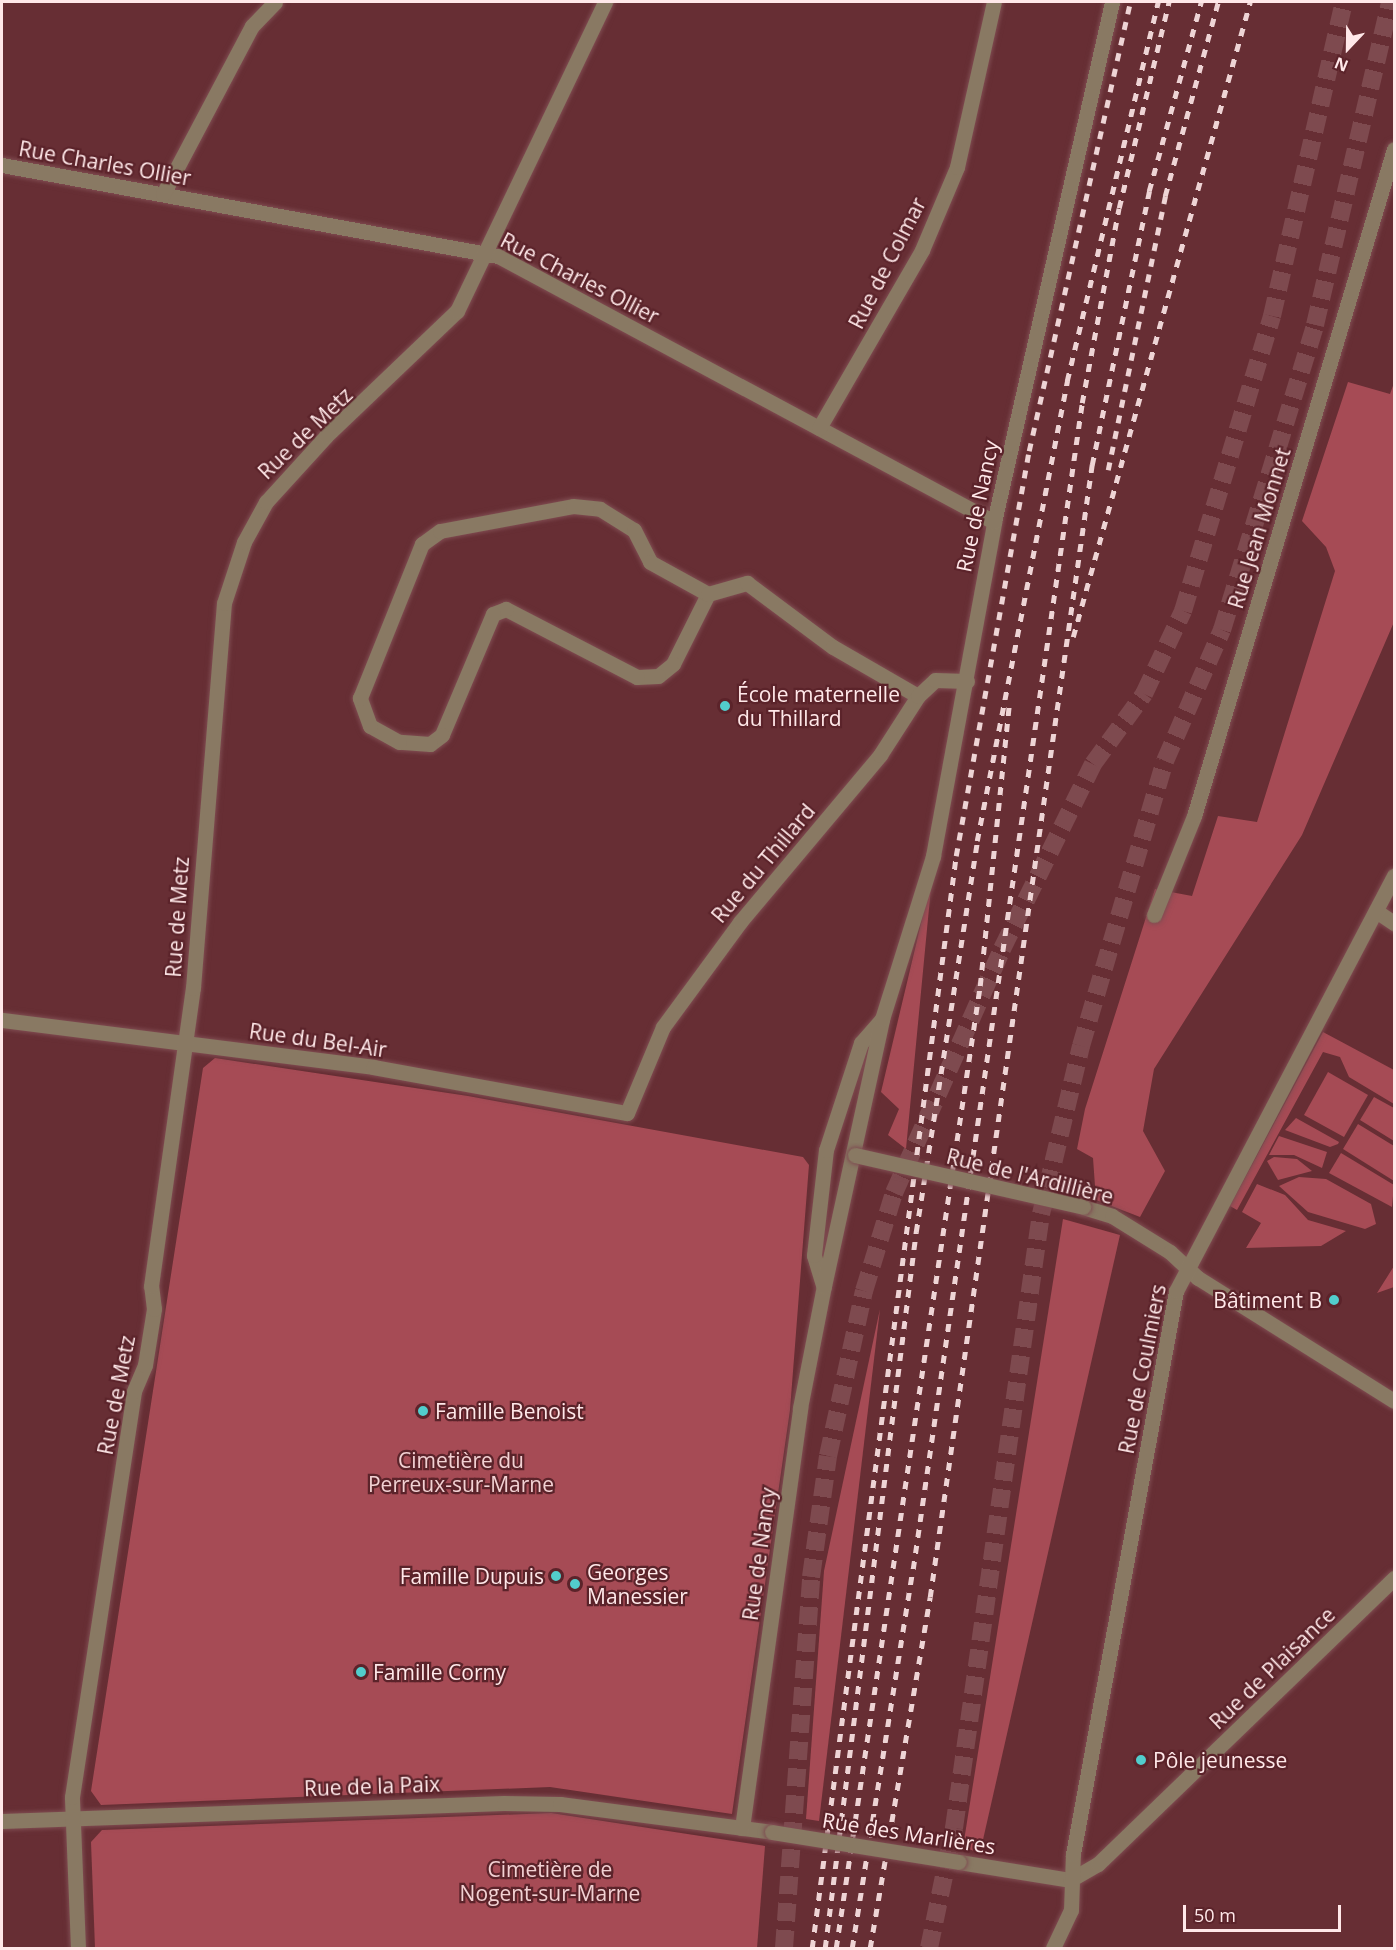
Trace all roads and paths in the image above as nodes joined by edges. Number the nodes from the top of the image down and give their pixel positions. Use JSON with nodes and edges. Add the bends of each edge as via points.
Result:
{"nodes":[{"id":1,"x":275,"y":2,"type":"edge"},
{"id":2,"x":605,"y":2,"type":"edge"},
{"id":3,"x":994,"y":2,"type":"edge"},
{"id":4,"x":1112,"y":2,"type":"edge"},
{"id":5,"x":1395,"y":149,"type":"edge"},
{"id":6,"x":2,"y":165,"type":"edge"},
{"id":7,"x":163,"y":194,"type":"junction"},
{"id":8,"x":486,"y":252,"type":"junction"},
{"id":9,"x":819,"y":428,"type":"junction"},
{"id":10,"x":994,"y":522,"type":"junction"},
{"id":11,"x":708,"y":594,"type":"junction"},
{"id":12,"x":967,"y":681,"type":"junction"},
{"id":13,"x":918,"y":696,"type":"junction"},
{"id":14,"x":1395,"y":876,"type":"edge"},
{"id":15,"x":1376,"y":911,"type":"junction"},
{"id":16,"x":1154,"y":915,"type":"dead end"},
{"id":17,"x":1395,"y":922,"type":"edge"},
{"id":18,"x":882,"y":1018,"type":"junction"},
{"id":19,"x":2,"y":1020,"type":"edge"},
{"id":20,"x":187,"y":1044,"type":"junction"},
{"id":21,"x":627,"y":1113,"type":"joint"},
{"id":22,"x":855,"y":1155,"type":"junction"},
{"id":23,"x":1186,"y":1266,"type":"junction"},
{"id":24,"x":824,"y":1286,"type":"junction"},
{"id":25,"x":1395,"y":1401,"type":"edge"},
{"id":26,"x":1395,"y":1578,"type":"edge"},
{"id":27,"x":71,"y":1819,"type":"junction"},
{"id":28,"x":2,"y":1821,"type":"edge"},
{"id":29,"x":742,"y":1828,"type":"junction"},
{"id":30,"x":1070,"y":1880,"type":"junction"},
{"id":31,"x":78,"y":1948,"type":"edge"},
{"id":32,"x":1053,"y":1948,"type":"edge"}],
"edges":[{"from":1,"to":7,"type":"street","via":[[252,26]]},
{"from":2,"to":8,"type":"street","name":"Rue de Metz"},
{"from":3,"to":9,"type":"street","name":"Rue de Colmar","via":[[957,167],[927,240]]},
{"from":4,"to":10,"type":"street","name":"Rue de Nancy"},
{"from":5,"to":16,"type":"street","name":"Rue Jean Monnet","via":[[1194,816]]},
{"from":6,"to":7,"type":"street","name":"Rue Charles Ollier"},
{"from":7,"to":8,"type":"street","name":"Rue Charles Ollier"},
{"from":8,"to":9,"type":"street","name":"Rue Charles Ollier"},
{"from":8,"to":20,"type":"street","name":"Rue de Metz","via":[[457,311],[290,473],[259,512],[239,556],[222,609]]},
{"from":9,"to":10,"type":"street","name":"Rue Charles Ollier"},
{"from":10,"to":12,"type":"street","name":"Rue de Nancy"},
{"from":11,"to":11,"type":"street","via":[[650,562],[634,531],[600,509],[573,506],[529,512],[441,531],[422,544],[360,698],[370,726],[399,742],[430,744],[442,735],[494,614],[506,609],[637,677],[658,676],[679,655]]},
{"from":11,"to":13,"type":"street","via":[[747,583],[833,647]]},
{"from":12,"to":13,"type":"street","name":"Rue du Thillard","via":[[935,680]]},
{"from":12,"to":18,"type":"street","name":"Rue de Nancy","via":[[933,856]]},
{"from":13,"to":21,"type":"street","name":"Rue du Thillard","via":[[880,755],[663,1027]]},
{"from":14,"to":15,"type":"street","name":"Rue de Coulmiers"},
{"from":15,"to":17,"type":"street"},
{"from":15,"to":23,"type":"street","name":"Rue de Coulmiers"},
{"from":18,"to":22,"type":"street","name":"Rue de Nancy"},
{"from":18,"to":24,"type":"street","name":"Rue de Nancy","via":[[861,1043],[826,1150],[814,1255]]},
{"from":19,"to":20,"type":"street","name":"Rue du Bel-Air"},
{"from":20,"to":21,"type":"street","name":"Rue du Bel-Air","via":[[374,1067]]},
{"from":20,"to":27,"type":"street","name":"Rue de Metz","via":[[145,1365],[134,1391]]},
{"from":22,"to":23,"type":"street","name":"Rue de l'Ardillière","bridge":true,"via":[[1112,1216]]},
{"from":22,"to":24,"type":"street","name":"Rue de Nancy"},
{"from":23,"to":25,"type":"street","name":"Rue de l'Ardillière"},
{"from":23,"to":30,"type":"street","name":"Rue de Coulmiers","via":[[1176,1292]]},
{"from":24,"to":29,"type":"street","name":"Rue de Nancy","via":[[800,1408]]},
{"from":26,"to":30,"type":"street","name":"Rue de Plaisance","via":[[1098,1864]]},
{"from":27,"to":28,"type":"street","name":"Rue de la Paix"},
{"from":27,"to":29,"type":"street","name":"Rue de la Paix","via":[[560,1804]]},
{"from":27,"to":31,"type":"street","name":"Rue de Metz"},
{"from":29,"to":30,"type":"street","name":"Rue des Marlières","bridge":true},
{"from":30,"to":32,"type":"street","via":[[1071,1910]]}]}
